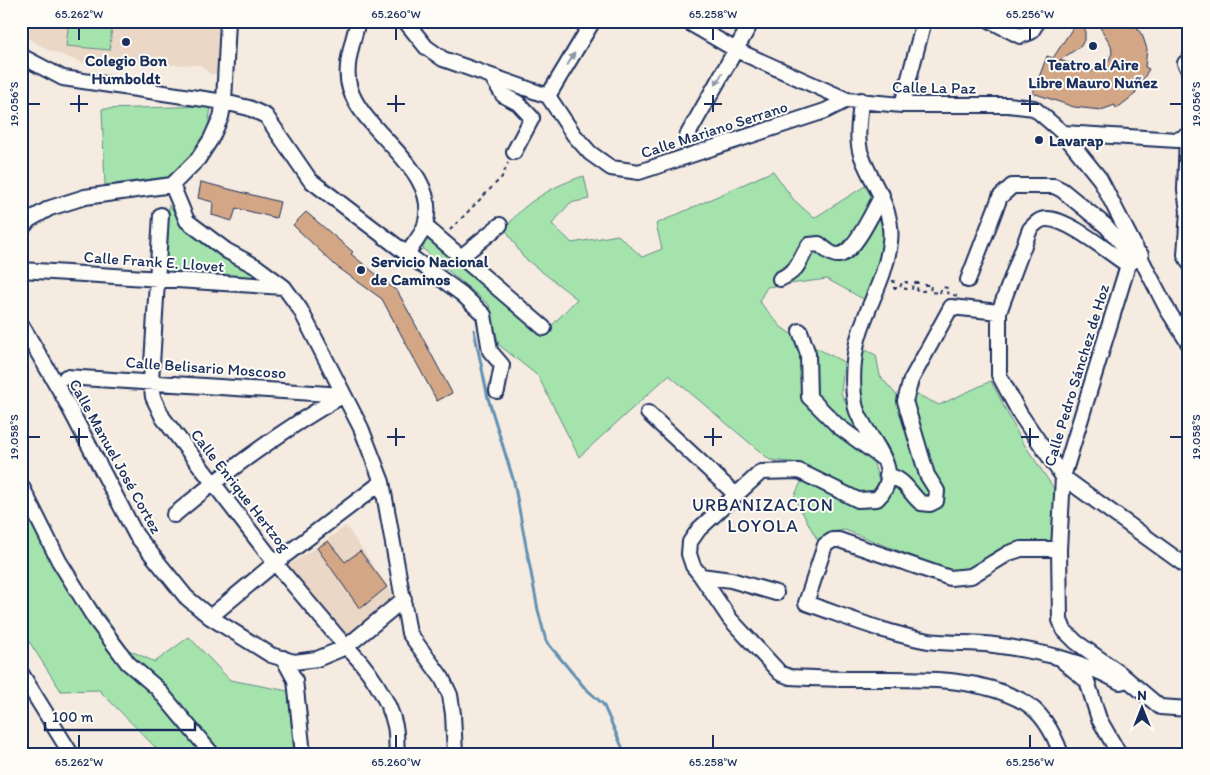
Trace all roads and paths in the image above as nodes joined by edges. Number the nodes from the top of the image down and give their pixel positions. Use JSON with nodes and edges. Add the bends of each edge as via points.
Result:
{"nodes":[{"id":1,"x":228,"y":21,"type":"edge"},
{"id":2,"x":358,"y":21,"type":"edge"},
{"id":3,"x":405,"y":21,"type":"edge"},
{"id":4,"x":593,"y":21,"type":"edge"},
{"id":5,"x":686,"y":21,"type":"edge"},
{"id":6,"x":752,"y":21,"type":"edge"},
{"id":7,"x":924,"y":21,"type":"edge"},
{"id":8,"x":991,"y":21,"type":"edge"},
{"id":9,"x":1038,"y":21,"type":"edge"},
{"id":10,"x":736,"y":50,"type":"junction"},
{"id":11,"x":21,"y":56,"type":"edge"},
{"id":12,"x":1189,"y":61,"type":"edge"},
{"id":13,"x":1189,"y":70,"type":"edge"},
{"id":14,"x":492,"y":77,"type":"junction"},
{"id":15,"x":548,"y":96,"type":"junction"},
{"id":16,"x":854,"y":100,"type":"junction"},
{"id":17,"x":224,"y":102,"type":"junction"},
{"id":18,"x":902,"y":105,"type":"junction"},
{"id":19,"x":1063,"y":133,"type":"junction"},
{"id":20,"x":687,"y":136,"type":"dead end"},
{"id":21,"x":1188,"y":136,"type":"edge"},
{"id":22,"x":514,"y":152,"type":"joint"},
{"id":23,"x":172,"y":185,"type":"junction"},
{"id":24,"x":882,"y":196,"type":"junction"},
{"id":25,"x":1188,"y":210,"type":"edge"},
{"id":26,"x":161,"y":215,"type":"dead end"},
{"id":27,"x":500,"y":225,"type":"dead end"},
{"id":28,"x":425,"y":226,"type":"junction"},
{"id":29,"x":21,"y":230,"type":"edge"},
{"id":30,"x":440,"y":239,"type":"junction"},
{"id":31,"x":406,"y":254,"type":"junction"},
{"id":32,"x":461,"y":257,"type":"junction"},
{"id":33,"x":1135,"y":260,"type":"junction"},
{"id":34,"x":1189,"y":263,"type":"edge"},
{"id":35,"x":21,"y":270,"type":"edge"},
{"id":36,"x":157,"y":278,"type":"junction"},
{"id":37,"x":780,"y":279,"type":"dead end"},
{"id":38,"x":968,"y":280,"type":"dead end"},
{"id":39,"x":882,"y":281,"type":"junction"},
{"id":40,"x":284,"y":287,"type":"junction"},
{"id":41,"x":951,"y":307,"type":"junction"},
{"id":42,"x":999,"y":312,"type":"junction"},
{"id":43,"x":21,"y":324,"type":"edge"},
{"id":44,"x":544,"y":328,"type":"dead end"},
{"id":45,"x":800,"y":331,"type":"dead end"},
{"id":46,"x":1189,"y":344,"type":"edge"},
{"id":47,"x":66,"y":376,"type":"dead end"},
{"id":48,"x":151,"y":380,"type":"junction"},
{"id":49,"x":497,"y":391,"type":"dead end"},
{"id":50,"x":344,"y":395,"type":"junction"},
{"id":51,"x":648,"y":413,"type":"dead end"},
{"id":52,"x":885,"y":460,"type":"junction"},
{"id":53,"x":887,"y":475,"type":"junction"},
{"id":54,"x":1063,"y":477,"type":"junction"},
{"id":55,"x":382,"y":482,"type":"junction"},
{"id":56,"x":213,"y":483,"type":"junction"},
{"id":57,"x":21,"y":485,"type":"edge"},
{"id":58,"x":735,"y":494,"type":"junction"},
{"id":59,"x":174,"y":515,"type":"dead end"},
{"id":60,"x":1059,"y":549,"type":"junction"},
{"id":61,"x":275,"y":563,"type":"junction"},
{"id":62,"x":1189,"y":568,"type":"edge"},
{"id":63,"x":701,"y":576,"type":"junction"},
{"id":64,"x":776,"y":593,"type":"dead end"},
{"id":65,"x":404,"y":600,"type":"junction"},
{"id":66,"x":210,"y":617,"type":"junction"},
{"id":67,"x":346,"y":648,"type":"junction"},
{"id":68,"x":1054,"y":654,"type":"junction"},
{"id":69,"x":283,"y":658,"type":"junction"},
{"id":70,"x":21,"y":673,"type":"edge"},
{"id":71,"x":1128,"y":680,"type":"junction"},
{"id":72,"x":1189,"y":709,"type":"edge"},
{"id":73,"x":71,"y":754,"type":"edge"},
{"id":74,"x":212,"y":754,"type":"edge"},
{"id":75,"x":303,"y":754,"type":"edge"},
{"id":76,"x":397,"y":754,"type":"edge"},
{"id":77,"x":455,"y":754,"type":"edge"},
{"id":78,"x":1061,"y":754,"type":"edge"},
{"id":79,"x":1119,"y":754,"type":"edge"}],
"edges":[{"from":1,"to":17,"type":"street"},
{"from":2,"to":28,"type":"street","via":[[348,62],[350,88],[358,107],[409,165],[420,183],[428,208]]},
{"from":3,"to":14,"type":"street","via":[[426,47],[442,59]]},
{"from":15,"to":4,"type":"street","one_way":true},
{"from":5,"to":10,"type":"street","name":"Calle La Paz"},
{"from":6,"to":10,"type":"street"},
{"from":7,"to":18,"type":"street"},
{"from":8,"to":9,"type":"street","via":[[1020,36],[1031,32]]},
{"from":10,"to":16,"type":"street","name":"Calle La Paz"},
{"from":10,"to":20,"type":"street","one_way":true},
{"from":11,"to":17,"type":"street","via":[[63,78]]},
{"from":12,"to":13,"type":"street","via":[[1185,63]]},
{"from":14,"to":15,"type":"street"},
{"from":14,"to":22,"type":"street","via":[[503,95],[518,103],[532,118]]},
{"from":15,"to":16,"type":"street","name":"Calle Mariano Serrano","via":[[590,153],[611,168],[639,172]]},
{"from":16,"to":18,"type":"street","name":"Calle La Paz"},
{"from":16,"to":24,"type":"street","via":[[861,156]]},
{"from":17,"to":23,"type":"street","via":[[221,117],[198,160]]},
{"from":17,"to":31,"type":"street","via":[[266,116],[310,180]]},
{"from":18,"to":19,"type":"street","name":"Calle La Paz","via":[[1023,106],[1034,108]]},
{"from":19,"to":21,"type":"street","via":[[1177,140]]},
{"from":19,"to":33,"type":"street","name":"Calle La Paz","via":[[1100,179]]},
{"from":21,"to":25,"type":"street","via":[[1185,190]]},
{"from":22,"to":30,"type":"path","via":[[502,178]]},
{"from":23,"to":29,"type":"street","via":[[85,197],[50,208],[29,220]]},
{"from":23,"to":40,"type":"street","via":[[186,220]]},
{"from":24,"to":37,"type":"street","via":[[858,239],[848,250],[834,255],[819,244],[809,245],[800,264],[791,274]]},
{"from":24,"to":39,"type":"street","via":[[891,232]]},
{"from":25,"to":34,"type":"street","via":[[1185,254]]},
{"from":26,"to":36,"type":"street","name":"Calle Enrique Hertzog"},
{"from":27,"to":32,"type":"street"},
{"from":28,"to":30,"type":"street"},
{"from":28,"to":31,"type":"street"},
{"from":30,"to":32,"type":"street"},
{"from":31,"to":49,"type":"street","via":[[462,294],[484,315],[490,351],[502,365]]},
{"from":32,"to":44,"type":"street"},
{"from":33,"to":38,"type":"street","via":[[1106,226],[1062,190],[1054,186],[1012,186],[1000,197]]},
{"from":33,"to":42,"type":"street","via":[[1067,225],[1047,218],[1038,221],[1030,228]]},
{"from":33,"to":46,"type":"street"},
{"from":33,"to":54,"type":"street","name":"Calle Pedro Sánchez de Hoz"},
{"from":35,"to":36,"type":"street","name":"Calle Frank E. Llovet"},
{"from":36,"to":40,"type":"street","name":"Calle Frank E. Llovet"},
{"from":36,"to":48,"type":"street","name":"Calle Enrique Hertzog"},
{"from":39,"to":41,"type":"path","via":[[894,281],[894,288],[900,288],[902,282],[906,282],[905,289],[912,289],[913,283],[918,283],[917,291],[924,291],[925,285],[931,285],[930,292],[948,288],[947,293],[958,295]]},
{"from":39,"to":52,"type":"street","via":[[857,344],[853,388],[856,407]]},
{"from":40,"to":50,"type":"street","via":[[300,309]]},
{"from":41,"to":42,"type":"street"},
{"from":41,"to":53,"type":"street","via":[[911,380],[905,401],[924,465],[938,497],[930,504],[921,503],[909,487],[896,477]]},
{"from":42,"to":54,"type":"street","via":[[999,375],[1020,414]]},
{"from":43,"to":66,"type":"street","name":"Calle Manuel José Cortez","via":[[62,394],[136,535],[186,597]]},
{"from":45,"to":52,"type":"street","via":[[808,354],[809,397],[838,426]]},
{"from":47,"to":48,"type":"street","name":"Calle Belisario Moscoso"},
{"from":48,"to":50,"type":"street","name":"Calle Belisario Moscoso"},
{"from":48,"to":56,"type":"street","name":"Calle Enrique Hertzog","via":[[153,397],[163,418]]},
{"from":50,"to":55,"type":"street"},
{"from":50,"to":56,"type":"street","via":[[315,411]]},
{"from":51,"to":58,"type":"street"},
{"from":52,"to":53,"type":"street"},
{"from":53,"to":58,"type":"street","via":[[884,492],[877,499],[868,501],[858,500],[799,471],[760,472]]},
{"from":54,"to":60,"type":"street","name":"Calle Pedro Sánchez de Hoz"},
{"from":54,"to":62,"type":"street"},
{"from":55,"to":61,"type":"street"},
{"from":55,"to":65,"type":"street"},
{"from":56,"to":59,"type":"street"},
{"from":56,"to":61,"type":"street","name":"Calle Enrique Hertzog"},
{"from":57,"to":74,"type":"street","via":[[59,561],[95,619],[128,663],[157,688]]},
{"from":58,"to":63,"type":"street","via":[[690,542],[689,554]]},
{"from":60,"to":68,"type":"street","via":[[1021,549],[971,576],[950,578],[833,540],[825,545],[806,603],[898,635]]},
{"from":60,"to":71,"type":"street","name":"Calle Pedro Sánchez de Hoz","via":[[1060,620],[1064,630]]},
{"from":61,"to":66,"type":"street"},
{"from":61,"to":67,"type":"street","name":"Calle Enrique Hertzog"},
{"from":63,"to":64,"type":"street","via":[[731,580]]},
{"from":63,"to":78,"type":"street","via":[[730,619],[780,674],[845,679],[930,678],[982,687],[1024,702],[1045,720]]},
{"from":65,"to":67,"type":"street","name":"Calle Manuel José Cortez"},
{"from":65,"to":77,"type":"street","via":[[409,633],[442,678],[450,696]]},
{"from":66,"to":69,"type":"street","name":"Calle Manuel José Cortez","via":[[272,655]]},
{"from":67,"to":69,"type":"street","name":"Calle Manuel José Cortez","via":[[317,659],[294,662]]},
{"from":67,"to":76,"type":"street","name":"Calle Enrique Hertzog","via":[[356,656],[389,706],[396,728]]},
{"from":68,"to":71,"type":"street","via":[[1120,682]]},
{"from":68,"to":79,"type":"street","via":[[1087,681],[1099,719]]},
{"from":69,"to":75,"type":"street","via":[[295,680]]},
{"from":70,"to":73,"type":"street"},
{"from":71,"to":72,"type":"street","name":"Calle Pedro Sánchez de Hoz","via":[[1160,708]]}]}
